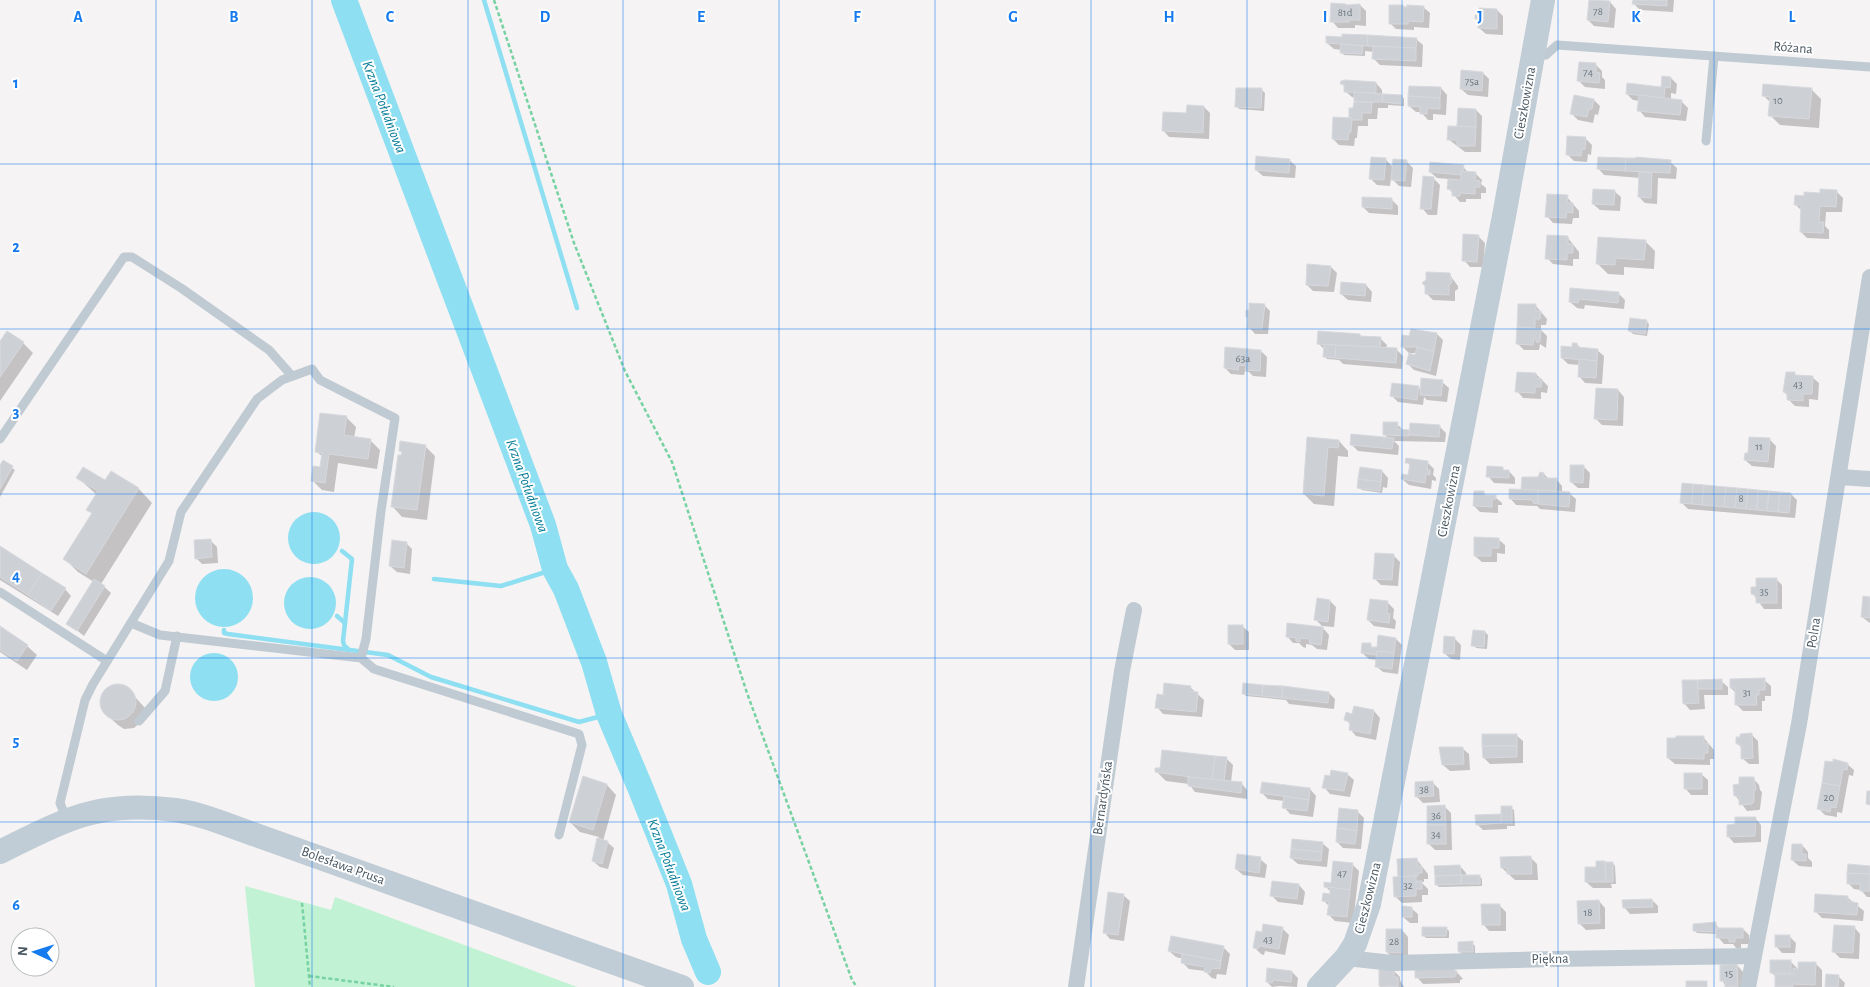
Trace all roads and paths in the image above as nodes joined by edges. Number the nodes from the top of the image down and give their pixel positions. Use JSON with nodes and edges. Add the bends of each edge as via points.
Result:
{"nodes":[{"id":1,"x":494,"y":0,"type":"edge"},
{"id":2,"x":1543,"y":0,"type":"edge"},
{"id":3,"x":1534,"y":55,"type":"junction"},
{"id":4,"x":1714,"y":56,"type":"junction"},
{"id":5,"x":1870,"y":67,"type":"edge"},
{"id":6,"x":1706,"y":141,"type":"dead end"},
{"id":7,"x":1870,"y":277,"type":"edge"},
{"id":8,"x":292,"y":376,"type":"junction"},
{"id":9,"x":0,"y":439,"type":"edge"},
{"id":10,"x":1839,"y":477,"type":"junction"},
{"id":11,"x":1870,"y":479,"type":"edge"},
{"id":12,"x":0,"y":592,"type":"edge"},
{"id":13,"x":1134,"y":610,"type":"dead end"},
{"id":14,"x":131,"y":623,"type":"junction"},
{"id":15,"x":177,"y":636,"type":"junction"},
{"id":16,"x":361,"y":658,"type":"junction"},
{"id":17,"x":107,"y":661,"type":"junction"},
{"id":18,"x":139,"y":721,"type":"dead end"},
{"id":19,"x":67,"y":820,"type":"junction"},
{"id":20,"x":559,"y":834,"type":"dead end"},
{"id":21,"x":0,"y":852,"type":"edge"},
{"id":22,"x":302,"y":903,"type":"dead end"},
{"id":23,"x":1754,"y":956,"type":"junction"},
{"id":24,"x":1346,"y":958,"type":"junction"},
{"id":25,"x":309,"y":976,"type":"junction"},
{"id":26,"x":310,"y":987,"type":"edge"},
{"id":27,"x":394,"y":987,"type":"edge"},
{"id":28,"x":682,"y":987,"type":"edge"},
{"id":29,"x":857,"y":987,"type":"edge"},
{"id":30,"x":1076,"y":987,"type":"edge"},
{"id":31,"x":1319,"y":987,"type":"edge"},
{"id":32,"x":1748,"y":987,"type":"edge"}],
"edges":[{"from":1,"to":29,"type":"path","via":[[574,243],[625,371],[672,462],[747,693]]},
{"from":2,"to":3,"type":"street","name":"Cieszkowizna"},
{"from":3,"to":4,"type":"lane","name":"Różana","via":[[1546,55],[1557,45]]},
{"from":3,"to":24,"type":"street","name":"Cieszkowizna","via":[[1371,896],[1363,925]]},
{"from":4,"to":5,"type":"lane","name":"Różana"},
{"from":4,"to":6,"type":"lane"},
{"from":7,"to":10,"type":"street","name":"Polna"},
{"from":8,"to":9,"type":"lane","via":[[269,350],[181,288],[132,257],[124,257]]},
{"from":8,"to":14,"type":"lane","via":[[257,399],[181,512],[169,561]]},
{"from":8,"to":16,"type":"lane","via":[[312,369],[320,380],[395,418]]},
{"from":10,"to":11,"type":"street"},
{"from":10,"to":23,"type":"street","name":"Polna","via":[[1799,724]]},
{"from":12,"to":17,"type":"lane"},
{"from":13,"to":30,"type":"street","name":"Bernardyńska","via":[[1122,671]]},
{"from":14,"to":15,"type":"lane","via":[[160,634]]},
{"from":14,"to":17,"type":"lane"},
{"from":15,"to":16,"type":"lane"},
{"from":15,"to":18,"type":"lane","via":[[165,691]]},
{"from":16,"to":20,"type":"lane","via":[[374,669],[579,734],[582,745]]},
{"from":17,"to":19,"type":"lane","via":[[85,700],[67,770],[60,803]]},
{"from":19,"to":21,"type":"street","name":"Bolesława Prusa"},
{"from":19,"to":28,"type":"street","name":"Bolesława Prusa","via":[[128,807],[176,810],[207,818]]},
{"from":22,"to":25,"type":"path"},
{"from":23,"to":24,"type":"street","name":"Piękna","via":[[1393,963]]},
{"from":23,"to":32,"type":"street","name":"Polna"},
{"from":24,"to":31,"type":"street","name":"Cieszkowizna"},
{"from":25,"to":26,"type":"path"},
{"from":25,"to":27,"type":"path"}]}
